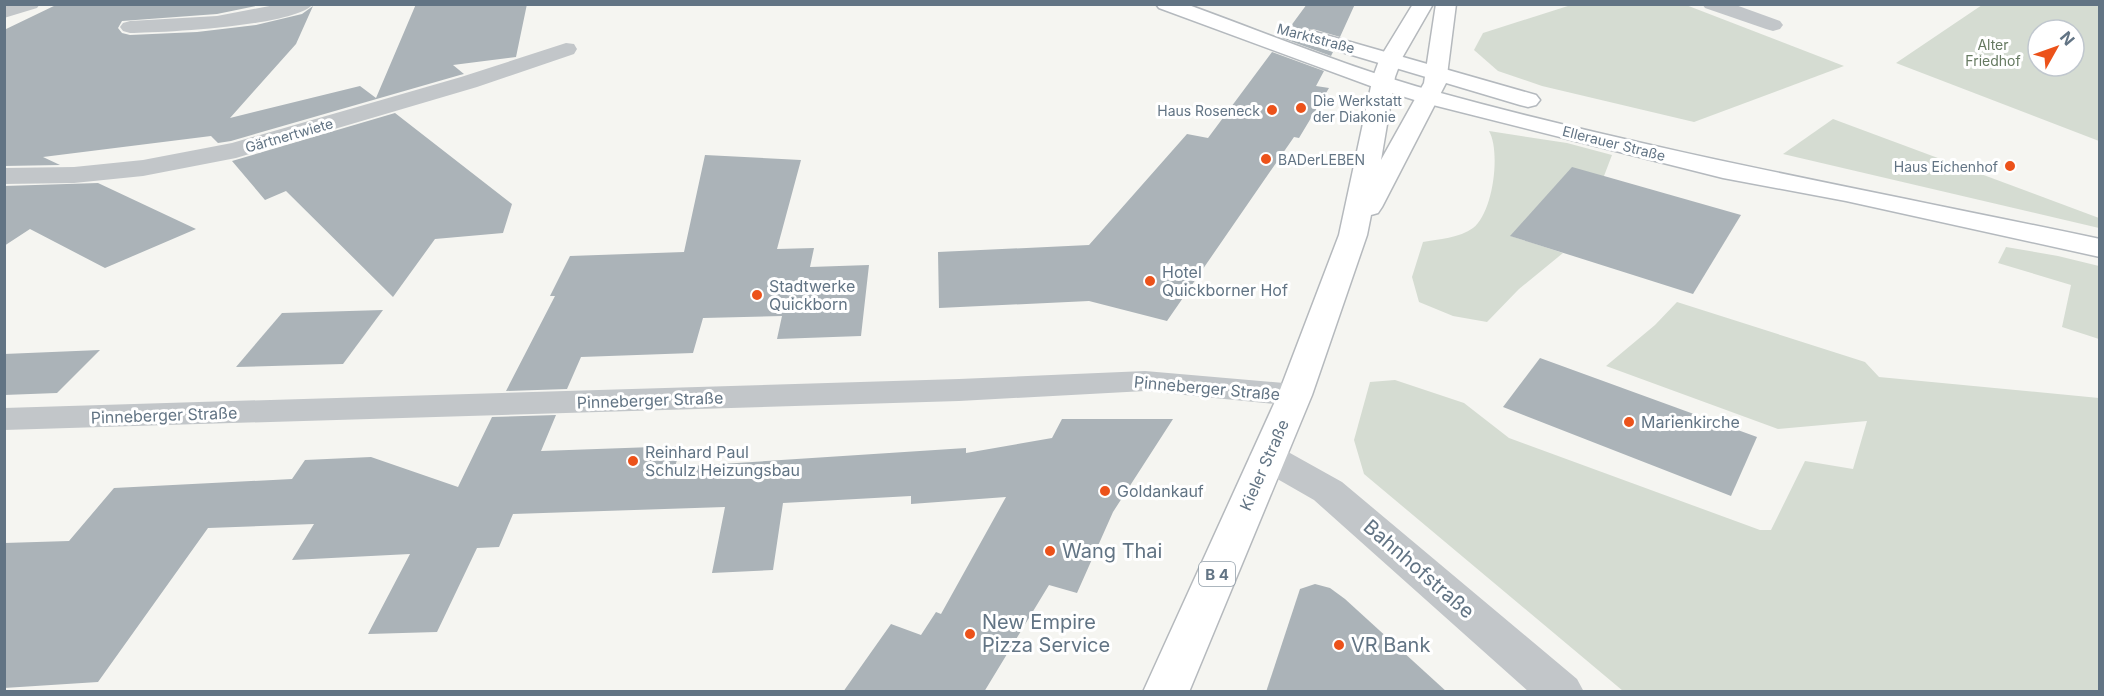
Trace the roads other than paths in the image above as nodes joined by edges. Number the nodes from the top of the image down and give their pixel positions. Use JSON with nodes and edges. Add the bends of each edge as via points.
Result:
{"nodes":[{"id":1,"x":30,"y":4,"type":"edge"},
{"id":2,"x":303,"y":4,"type":"edge"},
{"id":3,"x":1166,"y":4,"type":"edge"},
{"id":4,"x":1193,"y":4,"type":"edge"},
{"id":5,"x":1424,"y":4,"type":"edge"},
{"id":6,"x":1446,"y":4,"type":"edge"},
{"id":7,"x":1712,"y":4,"type":"edge"},
{"id":8,"x":4,"y":12,"type":"edge"},
{"id":9,"x":1773,"y":25,"type":"dead end"},
{"id":10,"x":130,"y":27,"type":"dead end"},
{"id":11,"x":566,"y":49,"type":"dead end"},
{"id":12,"x":1391,"y":58,"type":"junction"},
{"id":13,"x":1438,"y":72,"type":"junction"},
{"id":14,"x":1383,"y":83,"type":"junction"},
{"id":15,"x":1429,"y":97,"type":"junction"},
{"id":16,"x":4,"y":176,"type":"edge"},
{"id":17,"x":1846,"y":193,"type":"junction"},
{"id":18,"x":1353,"y":235,"type":"junction"},
{"id":19,"x":2100,"y":248,"type":"edge"},
{"id":20,"x":1295,"y":396,"type":"junction"},
{"id":21,"x":4,"y":419,"type":"edge"},
{"id":22,"x":1268,"y":457,"type":"junction"},
{"id":23,"x":1166,"y":692,"type":"edge"},
{"id":24,"x":1561,"y":692,"type":"edge"}],
"edges":[{"from":1,"to":8,"type":"street"},
{"from":2,"to":10,"type":"street","via":[[258,16],[178,28]]},
{"from":3,"to":14,"type":"main road","name":"Marktstraße"},
{"from":4,"to":12,"type":"main road","name":"Marktstraße"},
{"from":5,"to":12,"type":"main road","name":"Kieler Straße","number":"B 4"},
{"from":6,"to":13,"type":"main road","name":"Kieler Straße","number":"B 4"},
{"from":7,"to":9,"type":"street"},
{"from":11,"to":16,"type":"street","name":"Gärtnertwiete","via":[[469,82],[236,150],[143,168],[74,175]]},
{"from":12,"to":13,"type":"main road","name":"Marktstraße"},
{"from":12,"to":14,"type":"main road","name":"Kieler Straße","number":"B 4"},
{"from":13,"to":15,"type":"main road","name":"Kieler Straße","number":"B 4"},
{"from":13,"to":17,"type":"main road","name":"Ellerauer Straße"},
{"from":14,"to":15,"type":"main road","name":"Ellerauer Straße"},
{"from":14,"to":18,"type":"main road","name":"Kieler Straße","number":"B 4"},
{"from":15,"to":17,"type":"main road","name":"Ellerauer Straße","via":[[1723,171]]},
{"from":15,"to":18,"type":"main road","name":"Kieler Straße","number":"B 4"},
{"from":17,"to":19,"type":"main road","name":"Ellerauer Straße"},
{"from":18,"to":20,"type":"main road","name":"Kieler Straße","number":"B 4"},
{"from":20,"to":21,"type":"street","name":"Pinneberger Straße","via":[[1145,381]]},
{"from":20,"to":22,"type":"main road","name":"Kieler Straße","number":"B 4"},
{"from":22,"to":23,"type":"main road","name":"Kieler Straße","number":"B 4"},
{"from":22,"to":24,"type":"street","name":"Bahnhofstraße","via":[[1328,491]]}]}
